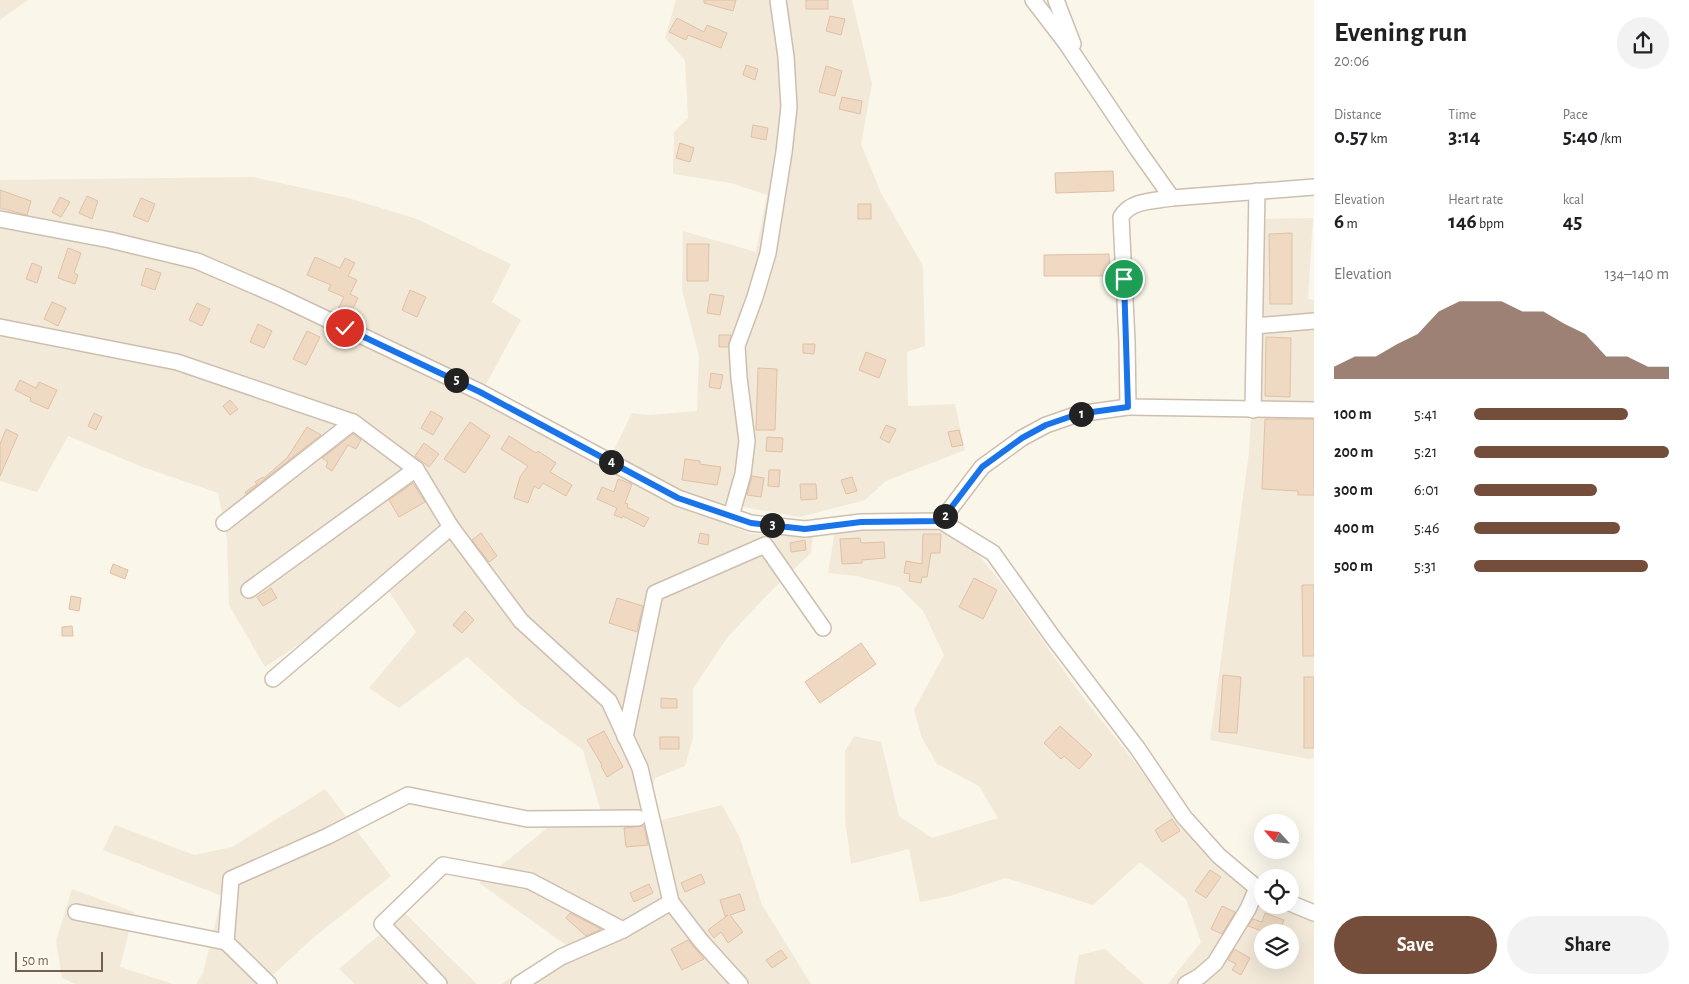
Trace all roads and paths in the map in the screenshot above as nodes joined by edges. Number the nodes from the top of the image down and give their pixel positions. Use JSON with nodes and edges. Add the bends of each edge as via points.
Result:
{"nodes":[{"id":1,"x":778,"y":0,"type":"edge"},
{"id":2,"x":1033,"y":0,"type":"edge"},
{"id":3,"x":1056,"y":0,"type":"edge"},
{"id":4,"x":1081,"y":67,"type":"junction"},
{"id":5,"x":1314,"y":187,"type":"edge"},
{"id":6,"x":1257,"y":191,"type":"junction"},
{"id":7,"x":1172,"y":198,"type":"junction"},
{"id":8,"x":0,"y":219,"type":"edge"},
{"id":9,"x":1314,"y":321,"type":"edge"},
{"id":10,"x":1255,"y":326,"type":"junction"},
{"id":11,"x":0,"y":327,"type":"edge"},
{"id":12,"x":1128,"y":407,"type":"junction"},
{"id":13,"x":1253,"y":410,"type":"junction"},
{"id":14,"x":1314,"y":410,"type":"edge"},
{"id":15,"x":353,"y":422,"type":"junction"},
{"id":16,"x":416,"y":469,"type":"junction"},
{"id":17,"x":731,"y":516,"type":"junction"},
{"id":18,"x":941,"y":521,"type":"junction"},
{"id":19,"x":224,"y":523,"type":"dead end"},
{"id":20,"x":451,"y":527,"type":"junction"},
{"id":21,"x":250,"y":590,"type":"dead end"},
{"id":22,"x":823,"y":628,"type":"dead end"},
{"id":23,"x":273,"y":679,"type":"dead end"},
{"id":24,"x":625,"y":737,"type":"junction"},
{"id":25,"x":638,"y":818,"type":"dead end"},
{"id":26,"x":1254,"y":885,"type":"edge"},
{"id":27,"x":1254,"y":900,"type":"edge"},
{"id":28,"x":671,"y":902,"type":"junction"},
{"id":29,"x":1299,"y":907,"type":"edge"},
{"id":30,"x":76,"y":912,"type":"dead end"},
{"id":31,"x":1314,"y":913,"type":"edge"},
{"id":32,"x":623,"y":930,"type":"junction"},
{"id":33,"x":226,"y":942,"type":"junction"},
{"id":34,"x":1216,"y":962,"type":"junction"},
{"id":35,"x":269,"y":984,"type":"edge"},
{"id":36,"x":439,"y":984,"type":"edge"},
{"id":37,"x":519,"y":984,"type":"edge"},
{"id":38,"x":740,"y":984,"type":"edge"},
{"id":39,"x":1186,"y":984,"type":"edge"},
{"id":40,"x":1204,"y":984,"type":"edge"}],
"edges":[{"from":1,"to":17,"type":"street","via":[[789,107],[768,253],[737,346],[747,441],[743,474]]},
{"from":2,"to":4,"type":"street"},
{"from":3,"to":4,"type":"street"},
{"from":4,"to":7,"type":"street"},
{"from":5,"to":6,"type":"street"},
{"from":6,"to":7,"type":"street"},
{"from":6,"to":10,"type":"street"},
{"from":7,"to":12,"type":"street","via":[[1132,205],[1121,217]]},
{"from":8,"to":17,"type":"street","via":[[197,261],[480,392],[678,498]]},
{"from":9,"to":10,"type":"street"},
{"from":10,"to":13,"type":"street"},
{"from":11,"to":15,"type":"street","via":[[177,362]]},
{"from":12,"to":13,"type":"street"},
{"from":12,"to":18,"type":"street","via":[[1078,414],[1022,438],[982,467]]},
{"from":13,"to":14,"type":"street"},
{"from":15,"to":16,"type":"street"},
{"from":15,"to":19,"type":"street"},
{"from":16,"to":20,"type":"street"},
{"from":16,"to":21,"type":"street"},
{"from":17,"to":18,"type":"street","via":[[751,523],[805,529],[861,522]]},
{"from":18,"to":26,"type":"street","via":[[993,552],[1184,817],[1219,856]]},
{"from":20,"to":23,"type":"street"},
{"from":20,"to":24,"type":"street","via":[[521,621],[609,701]]},
{"from":22,"to":24,"type":"street","via":[[765,545],[654,593]]},
{"from":24,"to":28,"type":"street","via":[[640,768]]},
{"from":25,"to":33,"type":"street","via":[[527,819],[408,795],[328,836],[231,879]]},
{"from":27,"to":34,"type":"street"},
{"from":28,"to":32,"type":"street"},
{"from":28,"to":38,"type":"street"},
{"from":29,"to":31,"type":"street"},
{"from":30,"to":33,"type":"street"},
{"from":32,"to":36,"type":"street","via":[[530,881],[443,865],[382,924]]},
{"from":32,"to":37,"type":"street","via":[[560,957]]},
{"from":33,"to":35,"type":"street"},
{"from":34,"to":39,"type":"street"},
{"from":34,"to":40,"type":"street"}]}
